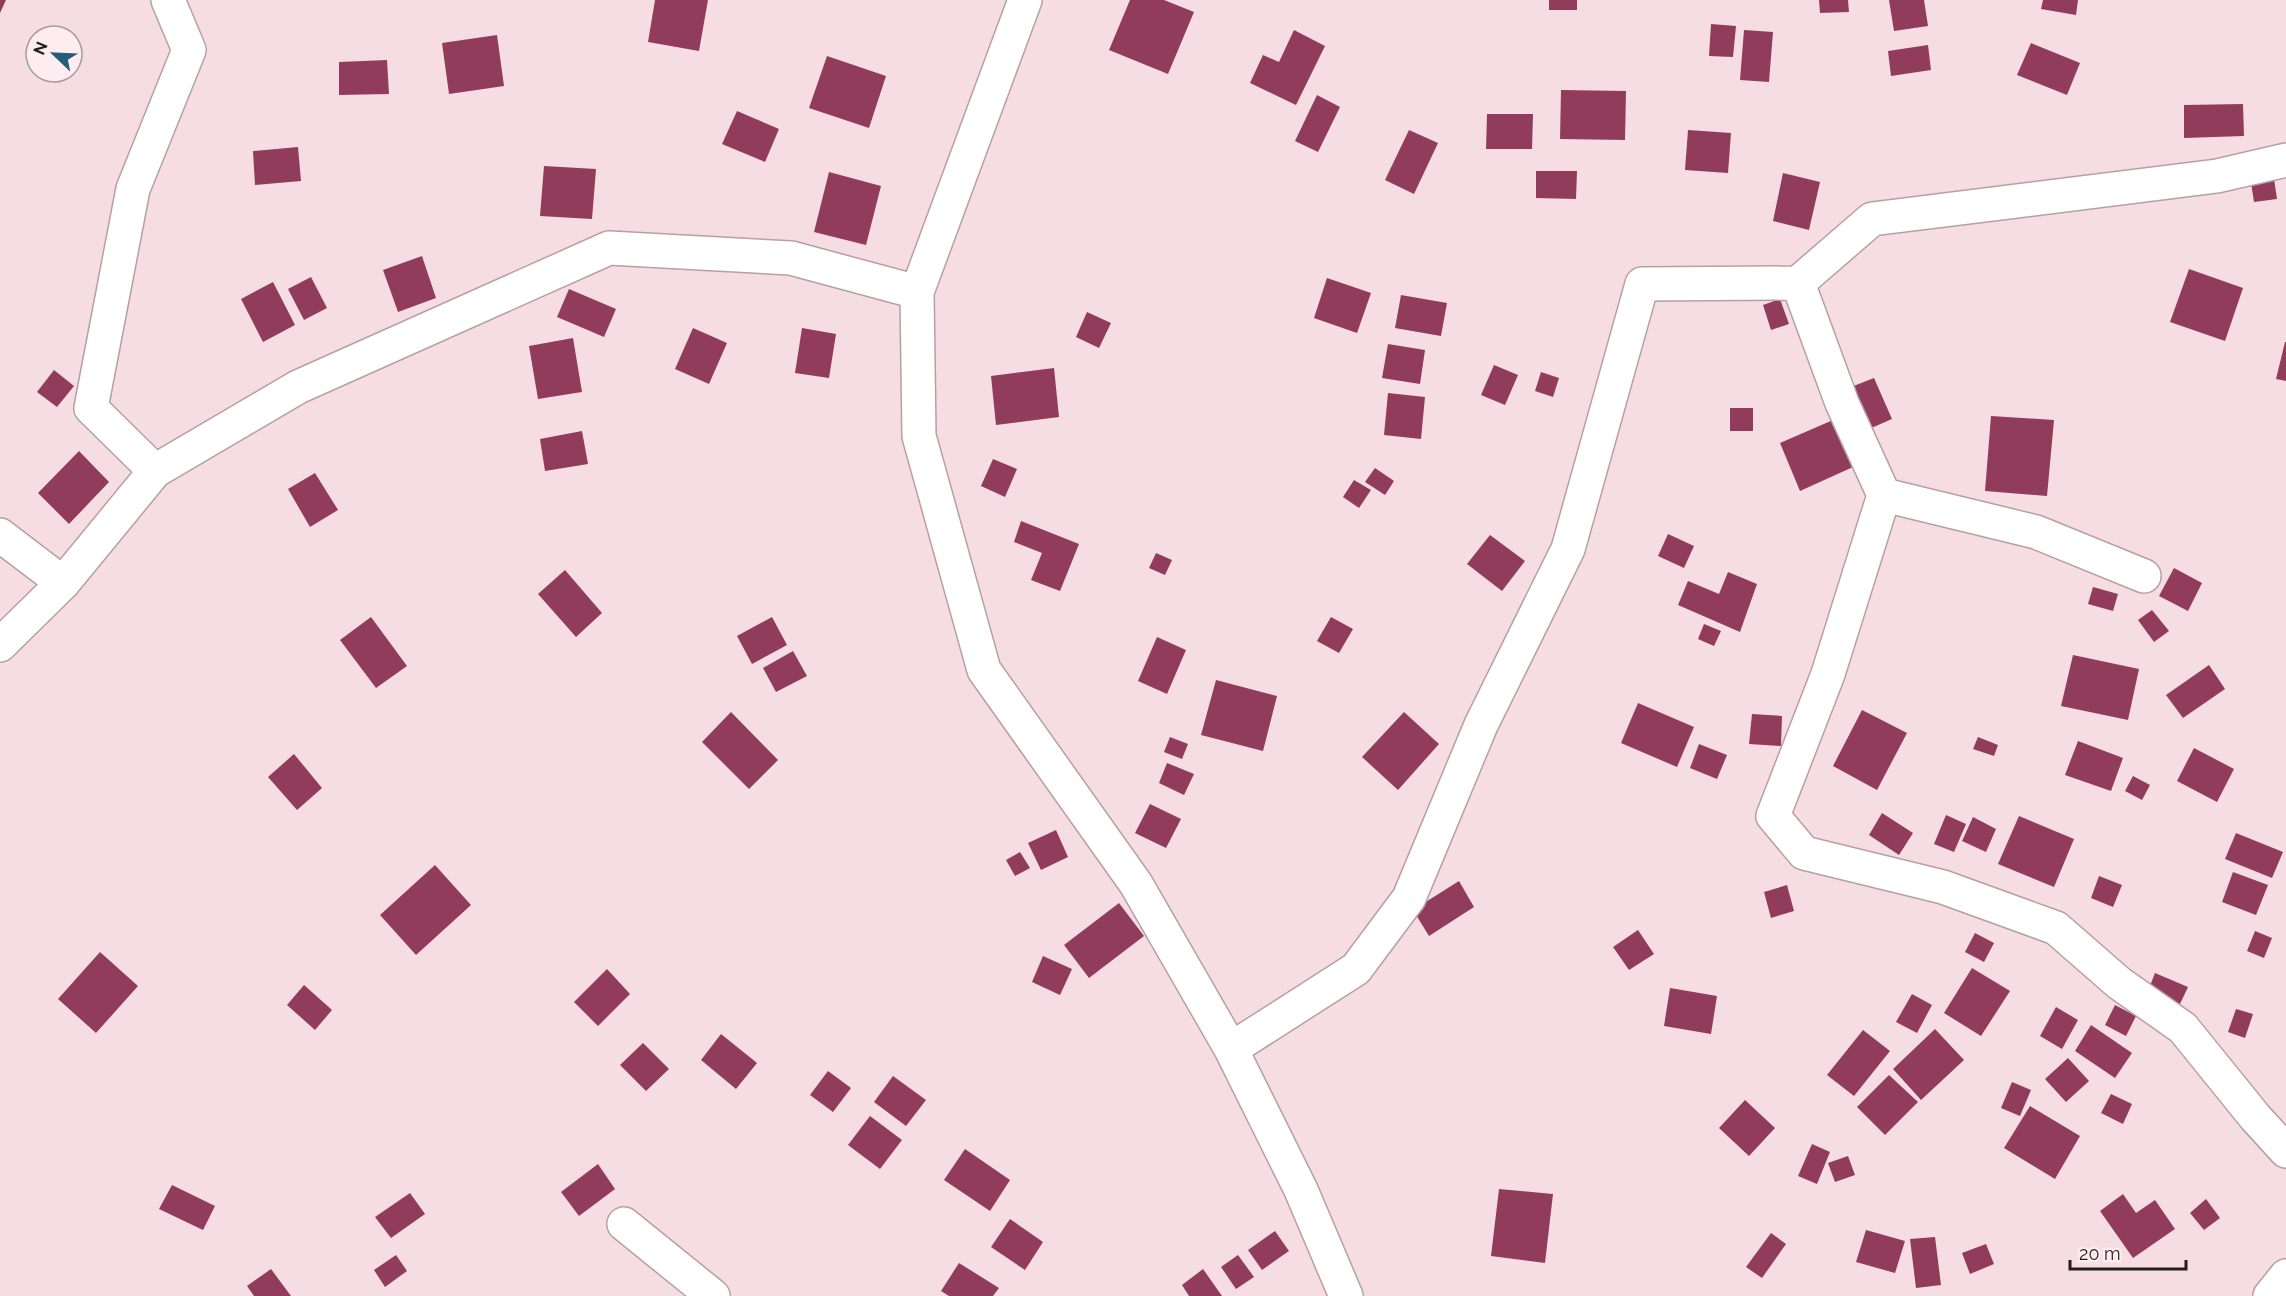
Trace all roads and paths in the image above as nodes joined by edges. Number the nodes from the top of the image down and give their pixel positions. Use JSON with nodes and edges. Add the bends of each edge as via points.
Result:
{"nodes":[{"id":1,"x":168,"y":0,"type":"edge"},
{"id":2,"x":1025,"y":0,"type":"edge"},
{"id":3,"x":2286,"y":160,"type":"edge"},
{"id":4,"x":1798,"y":283,"type":"junction"},
{"id":5,"x":917,"y":292,"type":"junction"},
{"id":6,"x":155,"y":471,"type":"junction"},
{"id":7,"x":1884,"y":495,"type":"junction"},
{"id":8,"x":0,"y":536,"type":"edge"},
{"id":9,"x":2144,"y":576,"type":"dead end"},
{"id":10,"x":63,"y":583,"type":"junction"},
{"id":11,"x":0,"y":645,"type":"edge"},
{"id":12,"x":1231,"y":1049,"type":"junction"},
{"id":13,"x":2286,"y":1151,"type":"edge"},
{"id":14,"x":624,"y":1224,"type":"dead end"},
{"id":15,"x":2286,"y":1276,"type":"edge"},
{"id":16,"x":713,"y":1296,"type":"edge"},
{"id":17,"x":1346,"y":1296,"type":"edge"},
{"id":18,"x":2270,"y":1296,"type":"edge"}],
"edges":[{"from":1,"to":6,"type":"street","via":[[189,50],[134,189],[91,408]]},
{"from":2,"to":5,"type":"street"},
{"from":3,"to":4,"type":"street","via":[[2217,176],[1872,219]]},
{"from":4,"to":7,"type":"street","via":[[1842,403]]},
{"from":4,"to":12,"type":"street","via":[[1642,284],[1568,549],[1480,725],[1409,898],[1356,969]]},
{"from":5,"to":6,"type":"street","via":[[791,258],[609,248],[298,387]]},
{"from":5,"to":12,"type":"street","via":[[919,436],[984,670],[1136,884]]},
{"from":6,"to":10,"type":"street"},
{"from":7,"to":9,"type":"street","via":[[2036,532]]},
{"from":7,"to":13,"type":"street","via":[[1828,674],[1773,816],[1804,853],[1942,887],[2056,928],[2119,982],[2183,1028]]},
{"from":8,"to":10,"type":"street"},
{"from":10,"to":11,"type":"street"},
{"from":12,"to":17,"type":"street","via":[[1301,1190]]},
{"from":14,"to":16,"type":"street"},
{"from":15,"to":18,"type":"street"}]}
